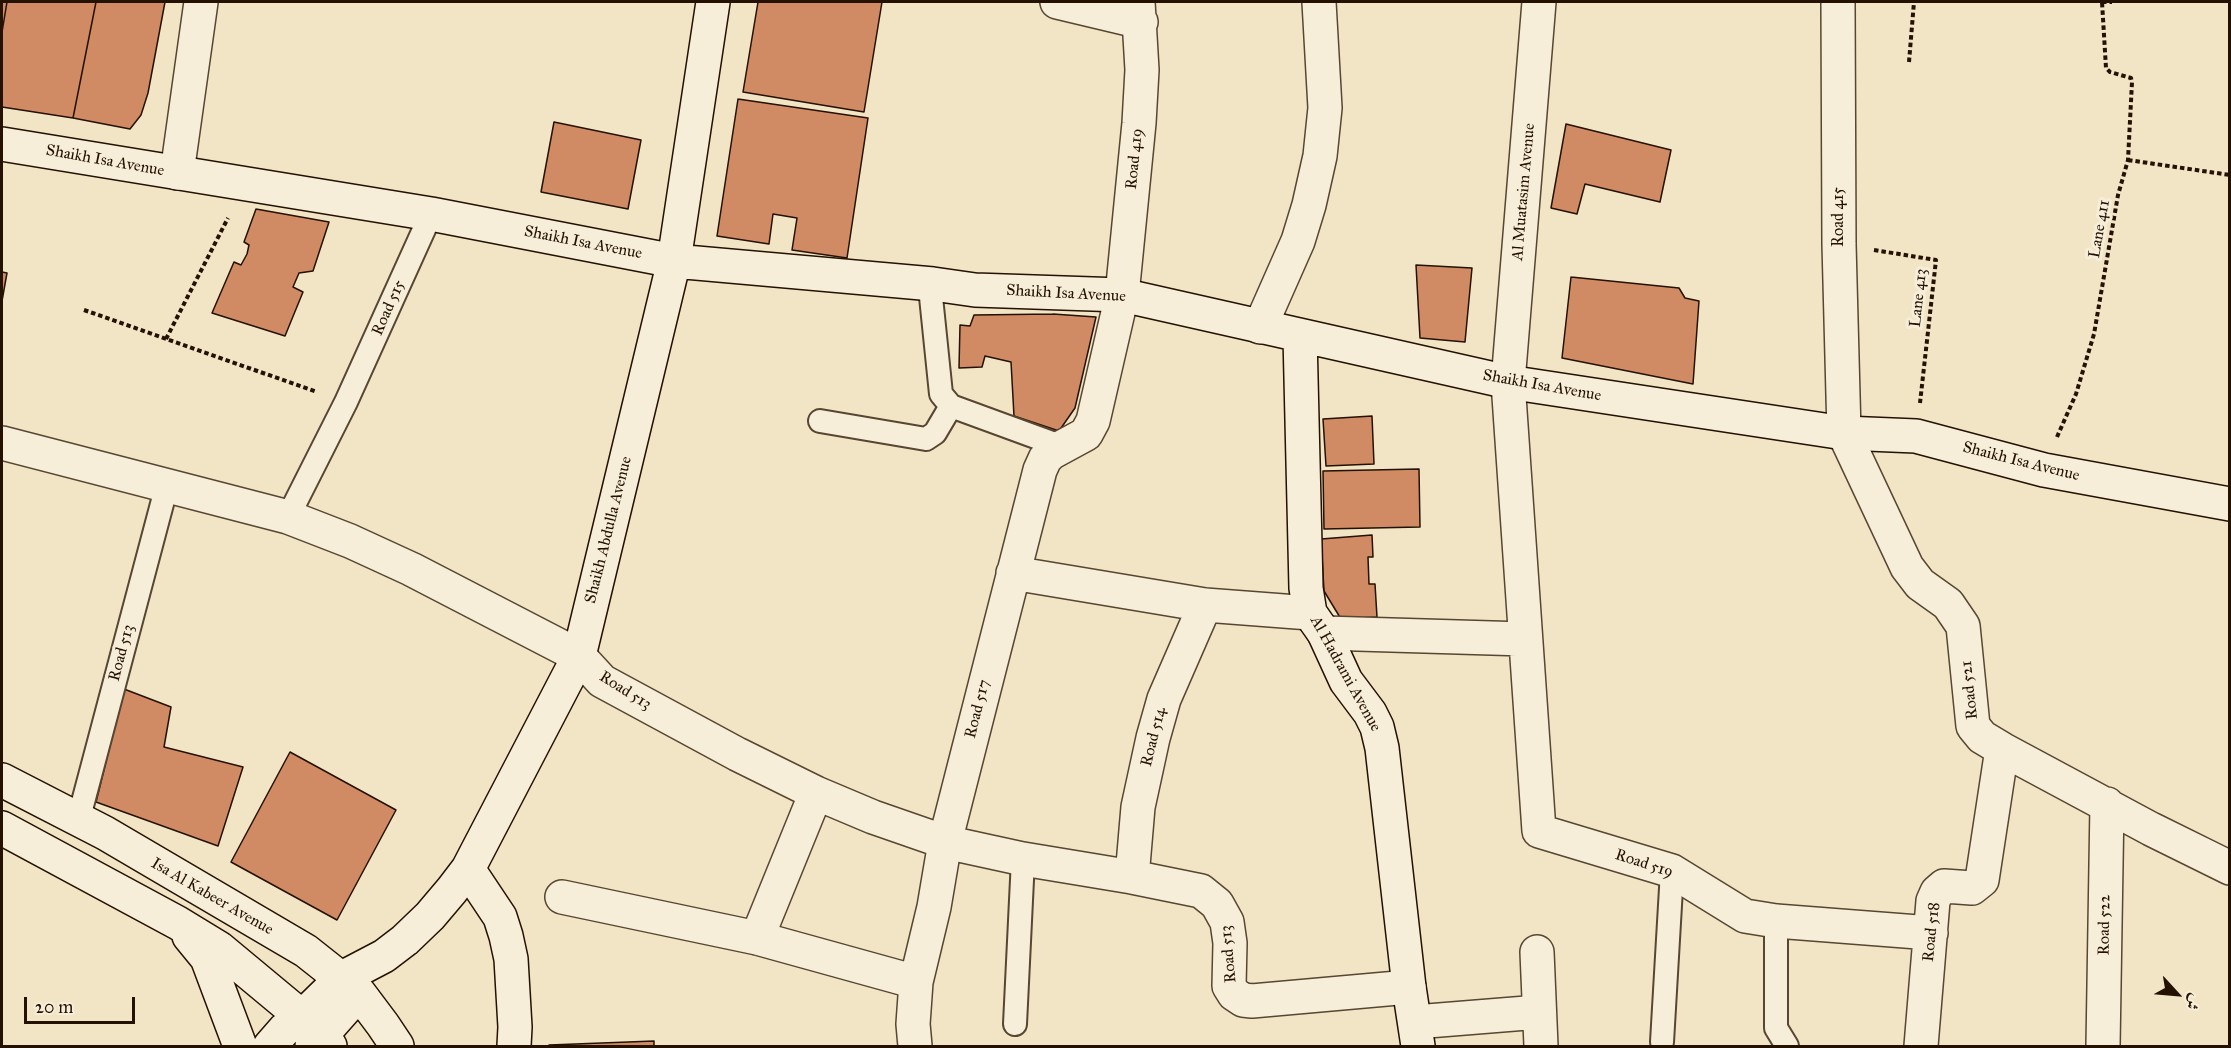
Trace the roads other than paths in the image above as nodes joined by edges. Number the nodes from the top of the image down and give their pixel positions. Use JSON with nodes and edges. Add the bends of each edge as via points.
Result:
{"nodes":[{"id":1,"x":201,"y":2,"type":"edge"},
{"id":2,"x":713,"y":2,"type":"edge"},
{"id":3,"x":1057,"y":2,"type":"edge"},
{"id":4,"x":1319,"y":2,"type":"edge"},
{"id":5,"x":1539,"y":2,"type":"edge"},
{"id":6,"x":1838,"y":2,"type":"edge"},
{"id":7,"x":1139,"y":12,"type":"edge"},
{"id":8,"x":2,"y":144,"type":"edge"},
{"id":9,"x":177,"y":173,"type":"junction"},
{"id":10,"x":431,"y":214,"type":"junction"},
{"id":11,"x":674,"y":261,"type":"junction"},
{"id":12,"x":933,"y":284,"type":"junction"},
{"id":13,"x":1122,"y":295,"type":"junction"},
{"id":14,"x":1260,"y":327,"type":"junction"},
{"id":15,"x":1300,"y":336,"type":"junction"},
{"id":16,"x":1508,"y":382,"type":"junction"},
{"id":17,"x":951,"y":406,"type":"junction"},
{"id":18,"x":820,"y":421,"type":"dead end"},
{"id":19,"x":1844,"y":433,"type":"junction"},
{"id":20,"x":2,"y":443,"type":"edge"},
{"id":21,"x":1063,"y":447,"type":"junction"},
{"id":22,"x":167,"y":485,"type":"junction"},
{"id":23,"x":2229,"y":504,"type":"edge"},
{"id":24,"x":288,"y":517,"type":"junction"},
{"id":25,"x":1013,"y":573,"type":"junction"},
{"id":26,"x":1205,"y":605,"type":"junction"},
{"id":27,"x":1317,"y":623,"type":"junction"},
{"id":28,"x":1525,"y":639,"type":"junction"},
{"id":29,"x":579,"y":656,"type":"junction"},
{"id":30,"x":2002,"y":749,"type":"junction"},
{"id":31,"x":2,"y":780,"type":"edge"},
{"id":32,"x":816,"y":793,"type":"junction"},
{"id":33,"x":2107,"y":804,"type":"junction"},
{"id":34,"x":78,"y":821,"type":"junction"},
{"id":35,"x":2,"y":828,"type":"edge"},
{"id":36,"x":945,"y":842,"type":"junction"},
{"id":37,"x":1023,"y":859,"type":"junction"},
{"id":38,"x":2229,"y":868,"type":"edge"},
{"id":39,"x":468,"y":869,"type":"junction"},
{"id":40,"x":1672,"y":871,"type":"junction"},
{"id":41,"x":1132,"y":877,"type":"junction"},
{"id":42,"x":562,"y":897,"type":"dead end"},
{"id":43,"x":1776,"y":921,"type":"junction"},
{"id":44,"x":178,"y":923,"type":"junction"},
{"id":45,"x":1931,"y":933,"type":"junction"},
{"id":46,"x":757,"y":938,"type":"junction"},
{"id":47,"x":1537,"y":952,"type":"dead end"},
{"id":48,"x":916,"y":982,"type":"junction"},
{"id":49,"x":350,"y":986,"type":"junction"},
{"id":50,"x":1409,"y":987,"type":"junction"},
{"id":51,"x":1539,"y":1012,"type":"junction"},
{"id":52,"x":1015,"y":1024,"type":"dead end"},
{"id":53,"x":1416,"y":1034,"type":"edge"},
{"id":54,"x":316,"y":1037,"type":"edge"},
{"id":55,"x":1662,"y":1042,"type":"dead end"},
{"id":56,"x":240,"y":1047,"type":"edge"},
{"id":57,"x":270,"y":1047,"type":"edge"},
{"id":58,"x":397,"y":1047,"type":"edge"},
{"id":59,"x":514,"y":1047,"type":"edge"},
{"id":60,"x":915,"y":1047,"type":"edge"},
{"id":61,"x":1541,"y":1047,"type":"edge"},
{"id":62,"x":1787,"y":1047,"type":"edge"},
{"id":63,"x":1922,"y":1047,"type":"edge"},
{"id":64,"x":2103,"y":1047,"type":"edge"}],
"edges":[{"from":1,"to":9,"type":"street"},
{"from":2,"to":11,"type":"street","name":"Shaikh Abdulla Avenue"},
{"from":3,"to":7,"type":"street","name":"Road 419"},
{"from":4,"to":14,"type":"street","via":[[1325,108],[1320,156],[1298,241]]},
{"from":5,"to":16,"type":"street","name":"Al Muatasim Avenue"},
{"from":6,"to":19,"type":"street","name":"Road 415"},
{"from":7,"to":13,"type":"street","name":"Road 419","via":[[1139,123]]},
{"from":8,"to":9,"type":"street","name":"Shaikh Isa Avenue"},
{"from":9,"to":10,"type":"street","name":"Shaikh Isa Avenue"},
{"from":10,"to":11,"type":"street","name":"Shaikh Isa Avenue"},
{"from":10,"to":24,"type":"lane","name":"Road 515","via":[[346,402]]},
{"from":11,"to":12,"type":"street","name":"Shaikh Isa Avenue"},
{"from":11,"to":29,"type":"street","name":"Shaikh Abdulla Avenue"},
{"from":12,"to":13,"type":"street","name":"Shaikh Isa Avenue","via":[[975,290]]},
{"from":12,"to":17,"type":"lane","via":[[941,394]]},
{"from":13,"to":14,"type":"street","name":"Shaikh Isa Avenue"},
{"from":13,"to":21,"type":"street","name":"Road 517","via":[[1093,421],[1086,434]]},
{"from":14,"to":15,"type":"street","name":"Shaikh Isa Avenue"},
{"from":15,"to":16,"type":"street","name":"Shaikh Isa Avenue"},
{"from":15,"to":27,"type":"street","name":"Al Hadrami Avenue","via":[[1306,588]]},
{"from":16,"to":19,"type":"street","name":"Shaikh Isa Avenue"},
{"from":16,"to":28,"type":"street","name":"Road 519"},
{"from":17,"to":18,"type":"lane","via":[[927,439]]},
{"from":17,"to":21,"type":"lane"},
{"from":19,"to":23,"type":"street","name":"Shaikh Isa Avenue","via":[[1916,436],[2044,470]]},
{"from":19,"to":30,"type":"street","name":"Road 521","via":[[1906,567],[1920,584],[1948,604],[1963,626],[1973,726],[1982,737]]},
{"from":20,"to":22,"type":"street","name":"Road 513"},
{"from":21,"to":25,"type":"street","name":"Road 517","via":[[1051,453],[1040,470]]},
{"from":22,"to":24,"type":"street","name":"Road 513"},
{"from":22,"to":34,"type":"lane","name":"Road 513"},
{"from":24,"to":29,"type":"street","name":"Road 513","via":[[411,569]]},
{"from":25,"to":26,"type":"street"},
{"from":25,"to":36,"type":"street","name":"Road 517"},
{"from":26,"to":27,"type":"street"},
{"from":26,"to":41,"type":"street","name":"Road 514","via":[[1164,699],[1153,738],[1138,807]]},
{"from":27,"to":28,"type":"street"},
{"from":27,"to":50,"type":"street","name":"Al Hadrami Avenue","via":[[1346,681],[1373,720],[1382,748]]},
{"from":28,"to":40,"type":"street","name":"Road 519","via":[[1539,831]]},
{"from":29,"to":32,"type":"street","name":"Road 513","via":[[602,681]]},
{"from":29,"to":39,"type":"street","name":"Shaikh Abdulla Avenue"},
{"from":30,"to":33,"type":"street","name":"Road 521"},
{"from":30,"to":45,"type":"street","name":"Road 518","via":[[1982,880],[1972,888],[1944,886],[1937,892]]},
{"from":31,"to":34,"type":"street","name":"Isa Al Kabeer Avenue"},
{"from":32,"to":36,"type":"street","name":"Road 513"},
{"from":32,"to":46,"type":"street"},
{"from":33,"to":38,"type":"street","name":"Road 521"},
{"from":33,"to":64,"type":"street","name":"Road 522"},
{"from":34,"to":49,"type":"street","name":"Isa Al Kabeer Avenue","via":[[296,945]]},
{"from":35,"to":44,"type":"street"},
{"from":36,"to":37,"type":"street","name":"Road 513"},
{"from":36,"to":48,"type":"street","name":"Road 517"},
{"from":37,"to":41,"type":"street","name":"Road 513"},
{"from":37,"to":52,"type":"lane"},
{"from":39,"to":49,"type":"street","name":"Shaikh Abdulla Avenue","via":[[430,916]]},
{"from":39,"to":59,"type":"street","via":[[500,917],[506,936],[511,959]]},
{"from":40,"to":43,"type":"street","name":"Road 519","via":[[1745,916]]},
{"from":40,"to":55,"type":"lane"},
{"from":41,"to":50,"type":"street","name":"Road 513","via":[[1201,891],[1217,904],[1227,922],[1229,986],[1243,1000]]},
{"from":42,"to":46,"type":"street"},
{"from":43,"to":45,"type":"street","name":"Road 519"},
{"from":43,"to":62,"type":"lane","via":[[1776,1028]]},
{"from":44,"to":54,"type":"street","via":[[219,948]]},
{"from":44,"to":56,"type":"street","via":[[207,958]]},
{"from":45,"to":63,"type":"street","name":"Road 518"},
{"from":46,"to":48,"type":"street"},
{"from":47,"to":51,"type":"street"},
{"from":48,"to":60,"type":"street","name":"Road 517"},
{"from":49,"to":54,"type":"street","name":"Shaikh Abdulla Avenue"},
{"from":49,"to":58,"type":"street","name":"Isa Al Kabeer Avenue"},
{"from":50,"to":53,"type":"street","name":"Al Hadrami Avenue"},
{"from":51,"to":53,"type":"street"},
{"from":51,"to":61,"type":"street"},
{"from":54,"to":57,"type":"street","name":"Shaikh Abdulla Avenue","via":[[284,1030]]}]}
